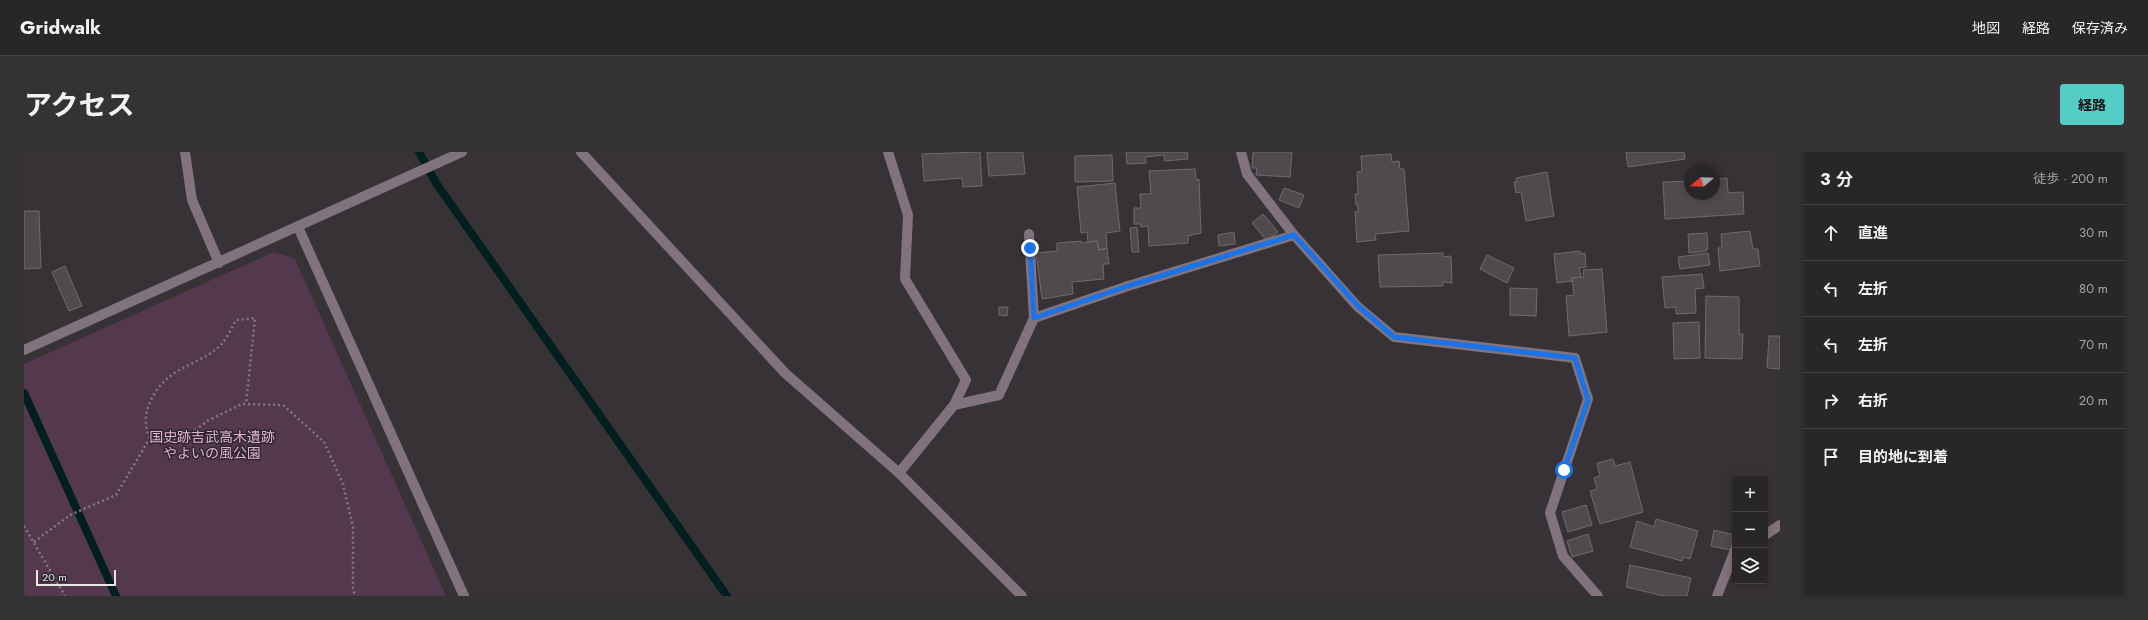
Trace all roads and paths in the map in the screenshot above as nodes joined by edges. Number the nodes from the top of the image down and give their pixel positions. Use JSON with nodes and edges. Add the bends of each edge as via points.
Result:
{"nodes":[{"id":1,"x":185,"y":152,"type":"edge"},
{"id":2,"x":462,"y":152,"type":"edge"},
{"id":3,"x":581,"y":152,"type":"edge"},
{"id":4,"x":888,"y":152,"type":"edge"},
{"id":5,"x":1241,"y":152,"type":"edge"},
{"id":6,"x":298,"y":228,"type":"junction"},
{"id":7,"x":1029,"y":234,"type":"dead end"},
{"id":8,"x":1294,"y":235,"type":"junction"},
{"id":9,"x":219,"y":263,"type":"junction"},
{"id":10,"x":1034,"y":318,"type":"junction"},
{"id":11,"x":24,"y":350,"type":"edge"},
{"id":12,"x":246,"y":404,"type":"junction"},
{"id":13,"x":954,"y":405,"type":"junction"},
{"id":14,"x":150,"y":438,"type":"junction"},
{"id":15,"x":899,"y":473,"type":"junction"},
{"id":16,"x":1780,"y":525,"type":"edge"},
{"id":17,"x":24,"y":526,"type":"edge"},
{"id":18,"x":1768,"y":533,"type":"edge"},
{"id":19,"x":34,"y":542,"type":"junction"},
{"id":20,"x":1732,"y":558,"type":"edge"},
{"id":21,"x":65,"y":596,"type":"edge"},
{"id":22,"x":355,"y":596,"type":"edge"},
{"id":23,"x":464,"y":596,"type":"edge"},
{"id":24,"x":1022,"y":596,"type":"edge"},
{"id":25,"x":1598,"y":596,"type":"edge"},
{"id":26,"x":1717,"y":596,"type":"edge"}],
"edges":[{"from":1,"to":9,"type":"street","via":[[192,200]]},
{"from":2,"to":6,"type":"street"},
{"from":3,"to":15,"type":"street","via":[[785,373]]},
{"from":4,"to":13,"type":"street","via":[[908,215],[905,279],[966,380]]},
{"from":5,"to":8,"type":"street","via":[[1247,174]]},
{"from":6,"to":9,"type":"street"},
{"from":6,"to":23,"type":"street"},
{"from":7,"to":10,"type":"street"},
{"from":8,"to":10,"type":"street"},
{"from":8,"to":25,"type":"street","via":[[1358,306],[1394,337],[1575,358],[1588,400],[1550,513],[1563,556]]},
{"from":9,"to":11,"type":"street"},
{"from":10,"to":13,"type":"street","via":[[999,394]]},
{"from":12,"to":14,"type":"path","via":[[209,420],[182,440]]},
{"from":12,"to":14,"type":"path","via":[[255,318],[236,320],[216,350],[168,378],[153,396],[146,414],[146,429]]},
{"from":12,"to":22,"type":"path","via":[[283,405],[324,442],[342,484],[353,527]]},
{"from":13,"to":15,"type":"street"},
{"from":14,"to":19,"type":"path","via":[[116,496],[70,515]]},
{"from":15,"to":24,"type":"street"},
{"from":16,"to":18,"type":"street"},
{"from":17,"to":19,"type":"path"},
{"from":19,"to":21,"type":"path"},
{"from":20,"to":26,"type":"street"}]}
